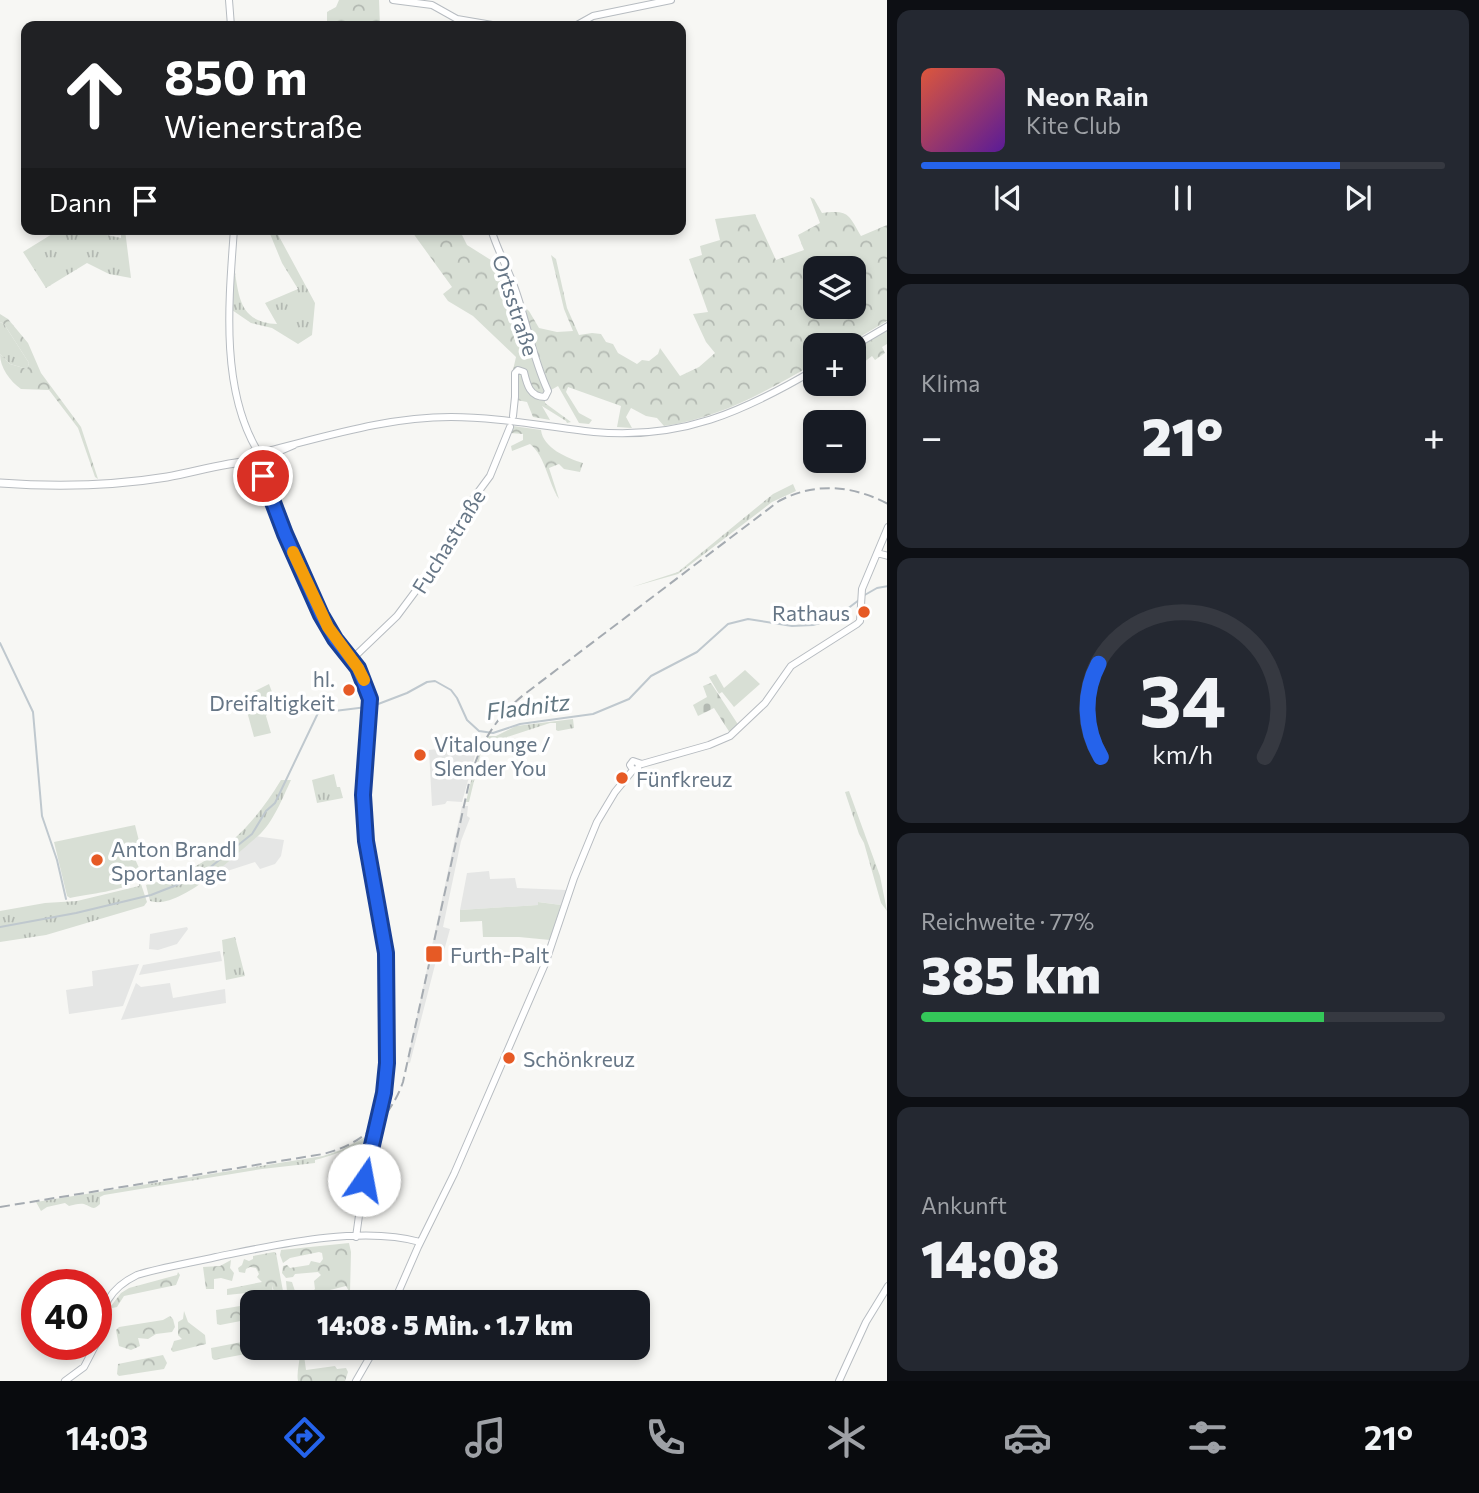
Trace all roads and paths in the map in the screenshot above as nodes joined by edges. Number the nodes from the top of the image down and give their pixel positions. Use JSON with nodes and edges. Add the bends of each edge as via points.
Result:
{"nodes":[{"id":1,"x":229,"y":0,"type":"edge"},
{"id":2,"x":393,"y":0,"type":"edge"},
{"id":3,"x":671,"y":0,"type":"edge"},
{"id":4,"x":231,"y":21,"type":"edge"},
{"id":5,"x":469,"y":21,"type":"edge"},
{"id":6,"x":584,"y":21,"type":"edge"},
{"id":7,"x":234,"y":235,"type":"edge"},
{"id":8,"x":494,"y":235,"type":"edge"},
{"id":9,"x":887,"y":326,"type":"edge"},
{"id":10,"x":866,"y":339,"type":"edge"},
{"id":11,"x":803,"y":376,"type":"edge"},
{"id":12,"x":513,"y":416,"type":"dead end"},
{"id":13,"x":510,"y":427,"type":"dead end"},
{"id":14,"x":257,"y":457,"type":"junction"},
{"id":15,"x":0,"y":483,"type":"edge"},
{"id":16,"x":887,"y":527,"type":"edge"},
{"id":17,"x":877,"y":553,"type":"junction"},
{"id":18,"x":887,"y":555,"type":"edge"},
{"id":19,"x":351,"y":660,"type":"junction"},
{"id":20,"x":356,"y":1237,"type":"junction"},
{"id":21,"x":419,"y":1244,"type":"junction"},
{"id":22,"x":887,"y":1286,"type":"edge"},
{"id":23,"x":399,"y":1290,"type":"edge"},
{"id":24,"x":112,"y":1294,"type":"edge"},
{"id":25,"x":87,"y":1360,"type":"edge"},
{"id":26,"x":368,"y":1360,"type":"edge"},
{"id":27,"x":65,"y":1381,"type":"edge"},
{"id":28,"x":356,"y":1381,"type":"edge"},
{"id":29,"x":839,"y":1381,"type":"edge"}],
"edges":[{"from":1,"to":4,"type":"street"},
{"from":2,"to":5,"type":"street","via":[[420,3]]},
{"from":3,"to":6,"type":"street"},
{"from":7,"to":14,"type":"street","via":[[229,360]]},
{"from":8,"to":12,"type":"street","name":"Ortsstraße","via":[[516,288],[548,394],[542,397],[531,391],[522,370],[515,373]]},
{"from":9,"to":10,"type":"street"},
{"from":11,"to":14,"type":"street","via":[[730,414],[663,431],[609,433],[490,418],[439,417],[375,424]]},
{"from":13,"to":19,"type":"street","name":"Fuchastraße","via":[[486,482],[418,592]]},
{"from":14,"to":15,"type":"main road","via":[[152,479],[103,484]]},
{"from":14,"to":19,"type":"street","via":[[321,615]]},
{"from":16,"to":17,"type":"street"},
{"from":17,"to":18,"type":"street"},
{"from":17,"to":21,"type":"street","via":[[860,596],[858,624],[791,666],[765,703],[730,736],[639,764],[631,762],[634,770],[601,814],[545,964]]},
{"from":19,"to":20,"type":"street","via":[[364,680],[370,703],[363,792],[367,850],[386,953],[387,1063]]},
{"from":20,"to":21,"type":"street","via":[[397,1238]]},
{"from":20,"to":24,"type":"street","via":[[283,1244],[137,1275]]},
{"from":21,"to":23,"type":"street"},
{"from":22,"to":29,"type":"street"},
{"from":25,"to":27,"type":"street"},
{"from":26,"to":28,"type":"street"}]}
